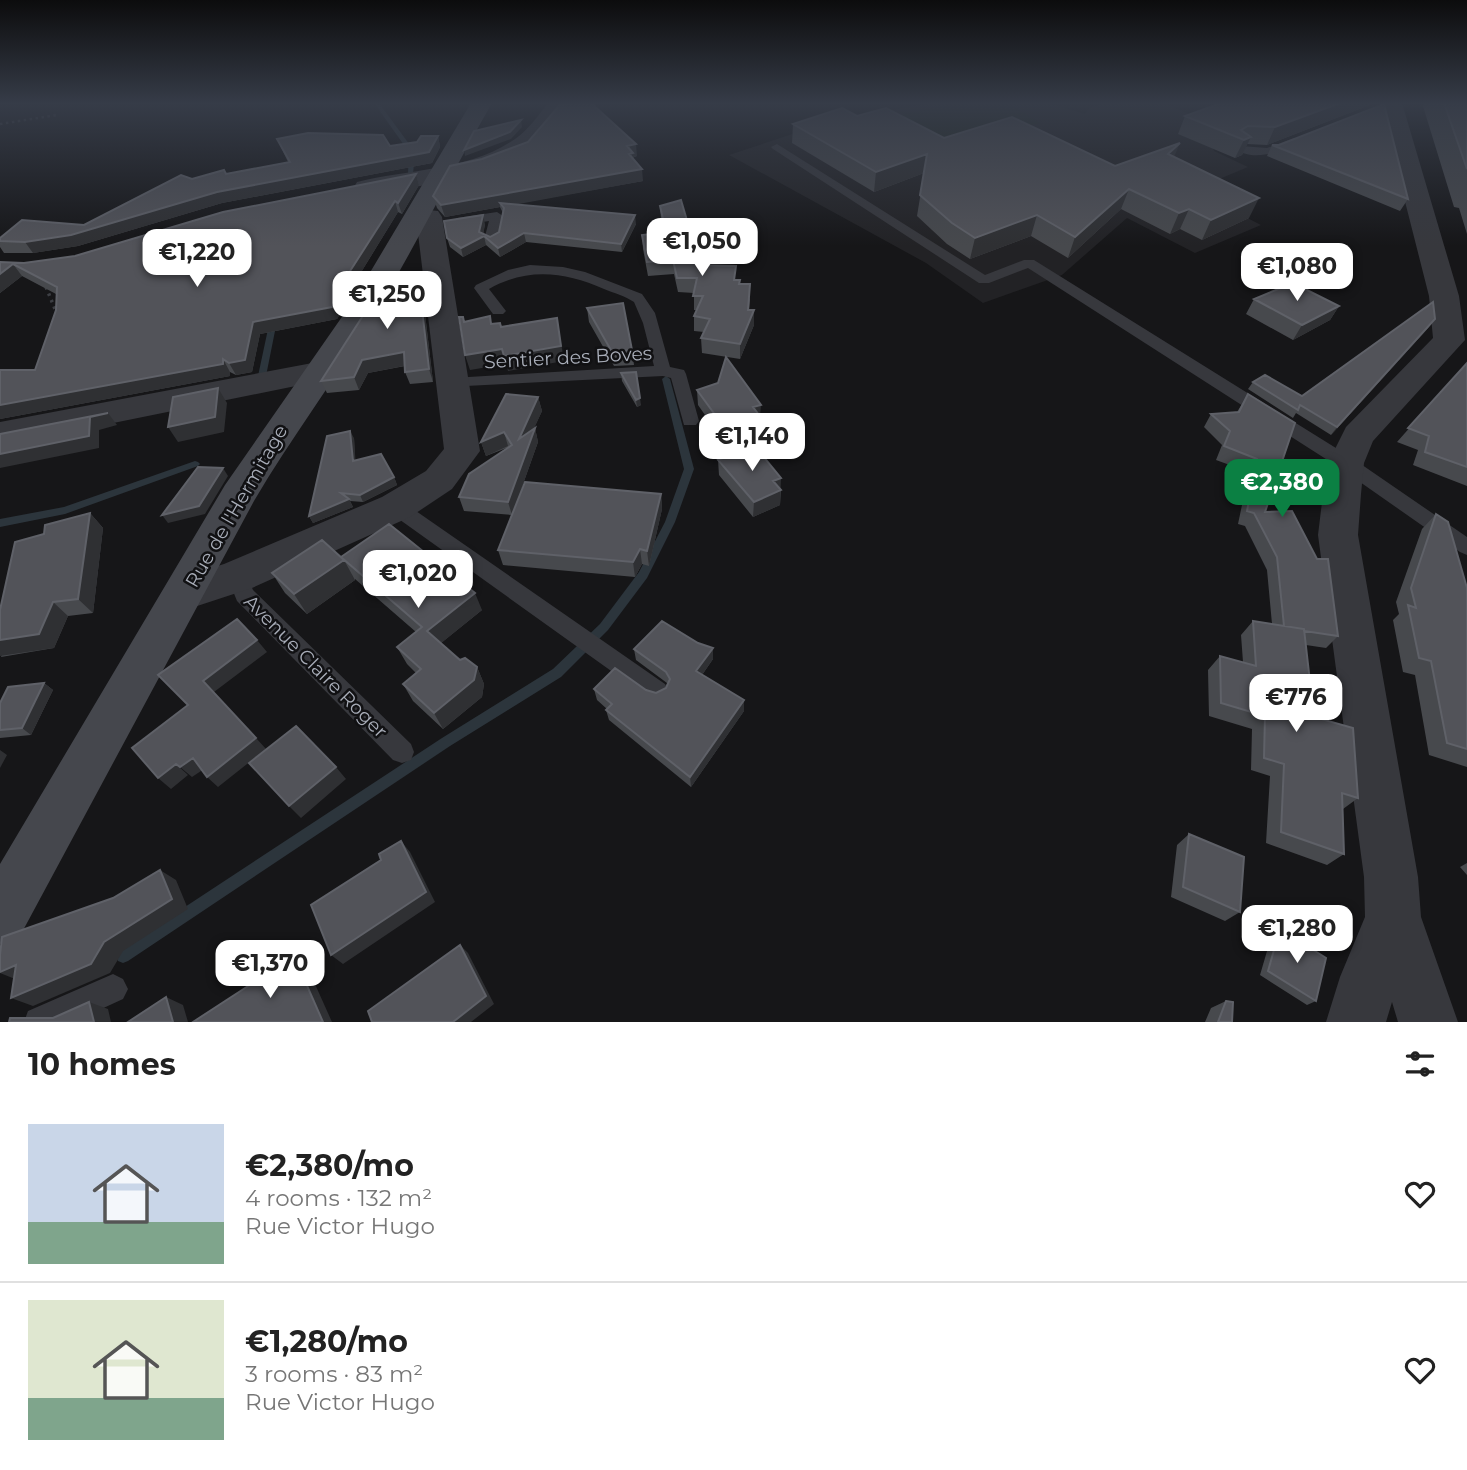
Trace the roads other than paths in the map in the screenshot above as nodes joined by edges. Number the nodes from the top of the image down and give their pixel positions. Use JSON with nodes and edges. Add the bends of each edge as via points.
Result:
{"nodes":[{"id":1,"x":453,"y":151,"type":"edge"},
{"id":2,"x":511,"y":151,"type":"edge"},
{"id":3,"x":783,"y":151,"type":"edge"},
{"id":4,"x":1404,"y":151,"type":"edge"},
{"id":5,"x":440,"y":173,"type":"junction"},
{"id":6,"x":340,"y":191,"type":"edge"},
{"id":7,"x":424,"y":221,"type":"junction"},
{"id":8,"x":491,"y":240,"type":"edge"},
{"id":9,"x":1456,"y":298,"type":"edge"},
{"id":10,"x":498,"y":311,"type":"dead end"},
{"id":11,"x":323,"y":371,"type":"junction"},
{"id":12,"x":663,"y":371,"type":"junction"},
{"id":13,"x":452,"y":383,"type":"junction"},
{"id":14,"x":690,"y":421,"type":"dead end"},
{"id":15,"x":0,"y":434,"type":"edge"},
{"id":16,"x":1346,"y":463,"type":"junction"},
{"id":17,"x":396,"y":507,"type":"junction"},
{"id":18,"x":1467,"y":548,"type":"edge"},
{"id":19,"x":237,"y":576,"type":"junction"},
{"id":20,"x":185,"y":593,"type":"junction"},
{"id":21,"x":657,"y":691,"type":"edge"},
{"id":22,"x":402,"y":752,"type":"dead end"},
{"id":23,"x":0,"y":916,"type":"edge"},
{"id":24,"x":1393,"y":917,"type":"junction"},
{"id":25,"x":113,"y":989,"type":"dead end"},
{"id":26,"x":38,"y":1022,"type":"edge"},
{"id":27,"x":1356,"y":1022,"type":"edge"},
{"id":28,"x":1428,"y":1022,"type":"edge"}],
"edges":[{"from":1,"to":5,"type":"main road","name":"Rue de l'Hermitage"},
{"from":2,"to":5,"type":"street"},
{"from":3,"to":16,"type":"lane","via":[[984,280],[1029,262]]},
{"from":4,"to":9,"type":"street"},
{"from":5,"to":6,"type":"street"},
{"from":5,"to":7,"type":"main road","name":"Rue de l'Hermitage"},
{"from":7,"to":8,"type":"lane","via":[[497,216]]},
{"from":7,"to":11,"type":"main road","name":"Rue de l'Hermitage"},
{"from":7,"to":13,"type":"street"},
{"from":9,"to":16,"type":"street","via":[[1449,340],[1358,436]]},
{"from":10,"to":12,"type":"lane","name":"Sentier des Boves","via":[[481,288],[500,275],[542,267],[592,277],[639,299]]},
{"from":11,"to":15,"type":"street"},
{"from":11,"to":20,"type":"main road","name":"Rue de l'Hermitage","via":[[298,403]]},
{"from":12,"to":13,"type":"lane","name":"Sentier des Boves"},
{"from":12,"to":14,"type":"lane","via":[[678,374]]},
{"from":13,"to":17,"type":"street","via":[[461,451],[439,480]]},
{"from":16,"to":18,"type":"lane"},
{"from":16,"to":24,"type":"street","via":[[1338,536],[1391,877]]},
{"from":17,"to":19,"type":"street"},
{"from":17,"to":21,"type":"lane"},
{"from":19,"to":20,"type":"street"},
{"from":19,"to":22,"type":"lane","name":"Avenue Claire Roger","via":[[244,595]]},
{"from":20,"to":23,"type":"main road","name":"Rue de l'Hermitage"},
{"from":24,"to":27,"type":"street"},
{"from":24,"to":28,"type":"street"},
{"from":25,"to":26,"type":"lane"}]}
